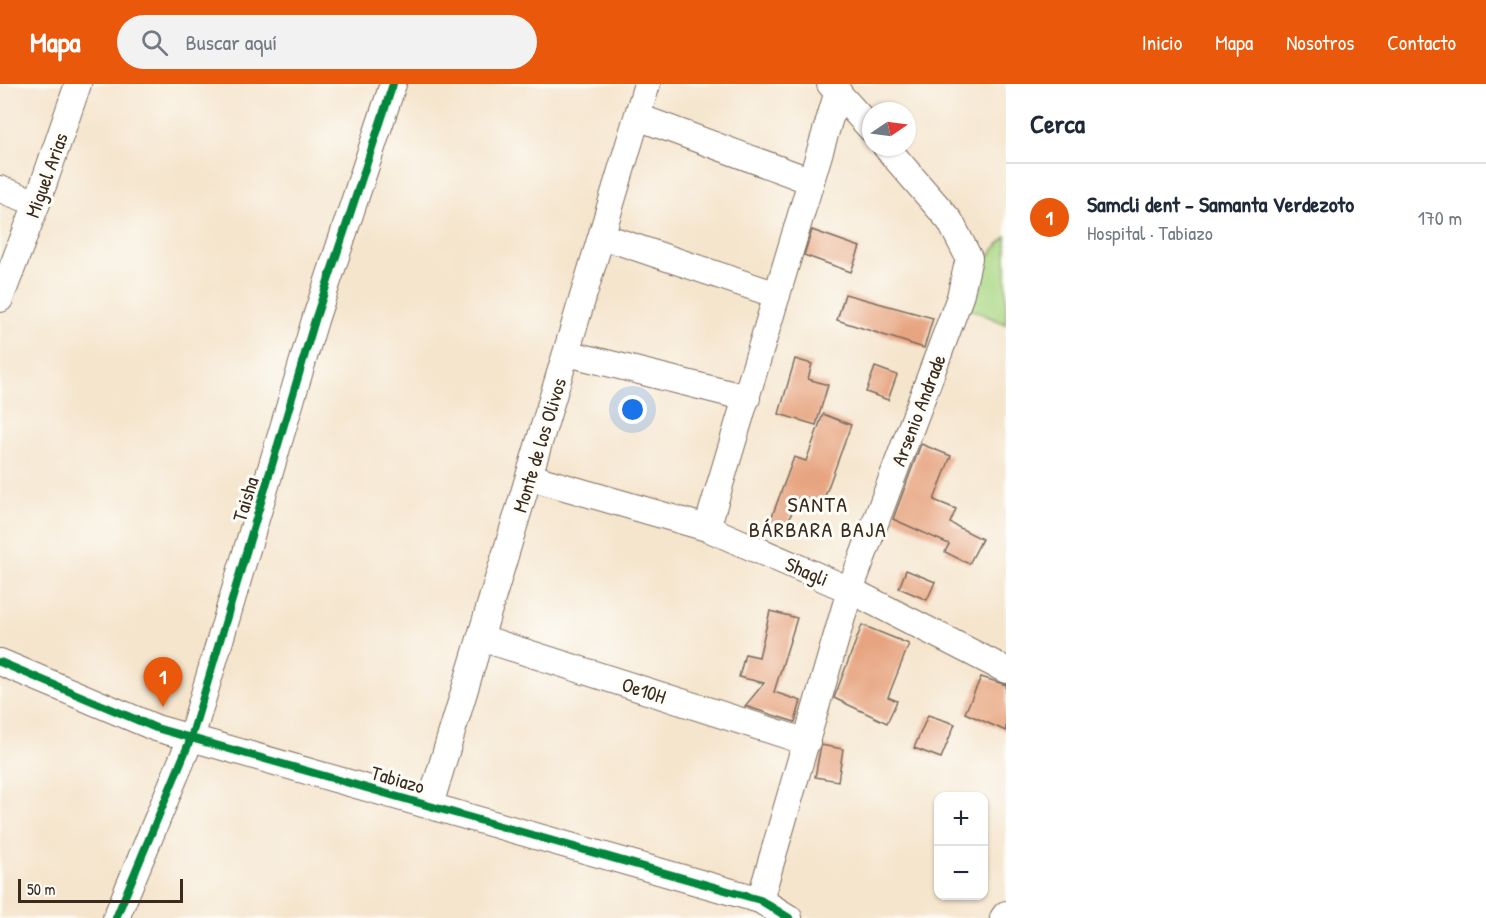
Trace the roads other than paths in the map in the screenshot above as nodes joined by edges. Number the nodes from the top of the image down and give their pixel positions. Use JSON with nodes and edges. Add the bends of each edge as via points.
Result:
{"nodes":[{"id":1,"x":78,"y":84,"type":"edge"},
{"id":2,"x":393,"y":84,"type":"edge"},
{"id":3,"x":646,"y":84,"type":"edge"},
{"id":4,"x":834,"y":87,"type":"edge"},
{"id":5,"x":638,"y":117,"type":"junction"},
{"id":6,"x":862,"y":119,"type":"edge"},
{"id":7,"x":894,"y":156,"type":"edge"},
{"id":8,"x":811,"y":181,"type":"junction"},
{"id":9,"x":0,"y":189,"type":"edge"},
{"id":10,"x":37,"y":203,"type":"junction"},
{"id":11,"x":602,"y":236,"type":"junction"},
{"id":12,"x":777,"y":295,"type":"junction"},
{"id":13,"x":0,"y":299,"type":"edge"},
{"id":14,"x":567,"y":353,"type":"junction"},
{"id":15,"x":747,"y":398,"type":"junction"},
{"id":16,"x":530,"y":477,"type":"junction"},
{"id":17,"x":707,"y":528,"type":"junction"},
{"id":18,"x":850,"y":590,"type":"junction"},
{"id":19,"x":481,"y":638,"type":"junction"},
{"id":20,"x":0,"y":662,"type":"edge"},
{"id":21,"x":1006,"y":670,"type":"edge"},
{"id":22,"x":191,"y":738,"type":"junction"},
{"id":23,"x":807,"y":742,"type":"junction"},
{"id":24,"x":430,"y":805,"type":"junction"},
{"id":25,"x":760,"y":900,"type":"junction"},
{"id":26,"x":1006,"y":914,"type":"edge"},
{"id":27,"x":116,"y":918,"type":"edge"},
{"id":28,"x":789,"y":918,"type":"edge"},
{"id":29,"x":1003,"y":918,"type":"edge"}],
"edges":[{"from":1,"to":10,"type":"street","name":"Miguel Arias"},
{"from":2,"to":22,"type":"street","name":"Taisha","via":[[315,320]]},
{"from":3,"to":5,"type":"street","name":"Monte de los Olivos"},
{"from":4,"to":6,"type":"street"},
{"from":4,"to":8,"type":"street"},
{"from":5,"to":8,"type":"street"},
{"from":5,"to":11,"type":"street","name":"Monte de los Olivos"},
{"from":7,"to":18,"type":"street","name":"Arsenio Andrade","via":[[950,221],[969,258],[960,297]]},
{"from":8,"to":12,"type":"street"},
{"from":9,"to":10,"type":"street"},
{"from":10,"to":13,"type":"street","name":"Miguel Arias"},
{"from":11,"to":12,"type":"street"},
{"from":11,"to":14,"type":"street","name":"Monte de los Olivos"},
{"from":12,"to":15,"type":"street"},
{"from":14,"to":15,"type":"street"},
{"from":14,"to":16,"type":"street","name":"Monte de los Olivos"},
{"from":15,"to":17,"type":"street"},
{"from":16,"to":17,"type":"street","name":"Shagli"},
{"from":16,"to":19,"type":"street","name":"Monte de los Olivos"},
{"from":17,"to":18,"type":"street","name":"Shagli"},
{"from":18,"to":21,"type":"street","name":"Shagli"},
{"from":18,"to":23,"type":"street","name":"Arsenio Andrade"},
{"from":19,"to":23,"type":"street","name":"Oe10H"},
{"from":19,"to":24,"type":"street","name":"Monte de los Olivos"},
{"from":20,"to":22,"type":"street","name":"Tabiazo","via":[[156,728]]},
{"from":22,"to":24,"type":"street","name":"Tabiazo"},
{"from":22,"to":27,"type":"street","name":"Taisha"},
{"from":23,"to":25,"type":"street","name":"Arsenio Andrade"},
{"from":24,"to":25,"type":"street","name":"Tabiazo"},
{"from":25,"to":28,"type":"street","name":"Tabiazo"},
{"from":26,"to":29,"type":"street"}]}
